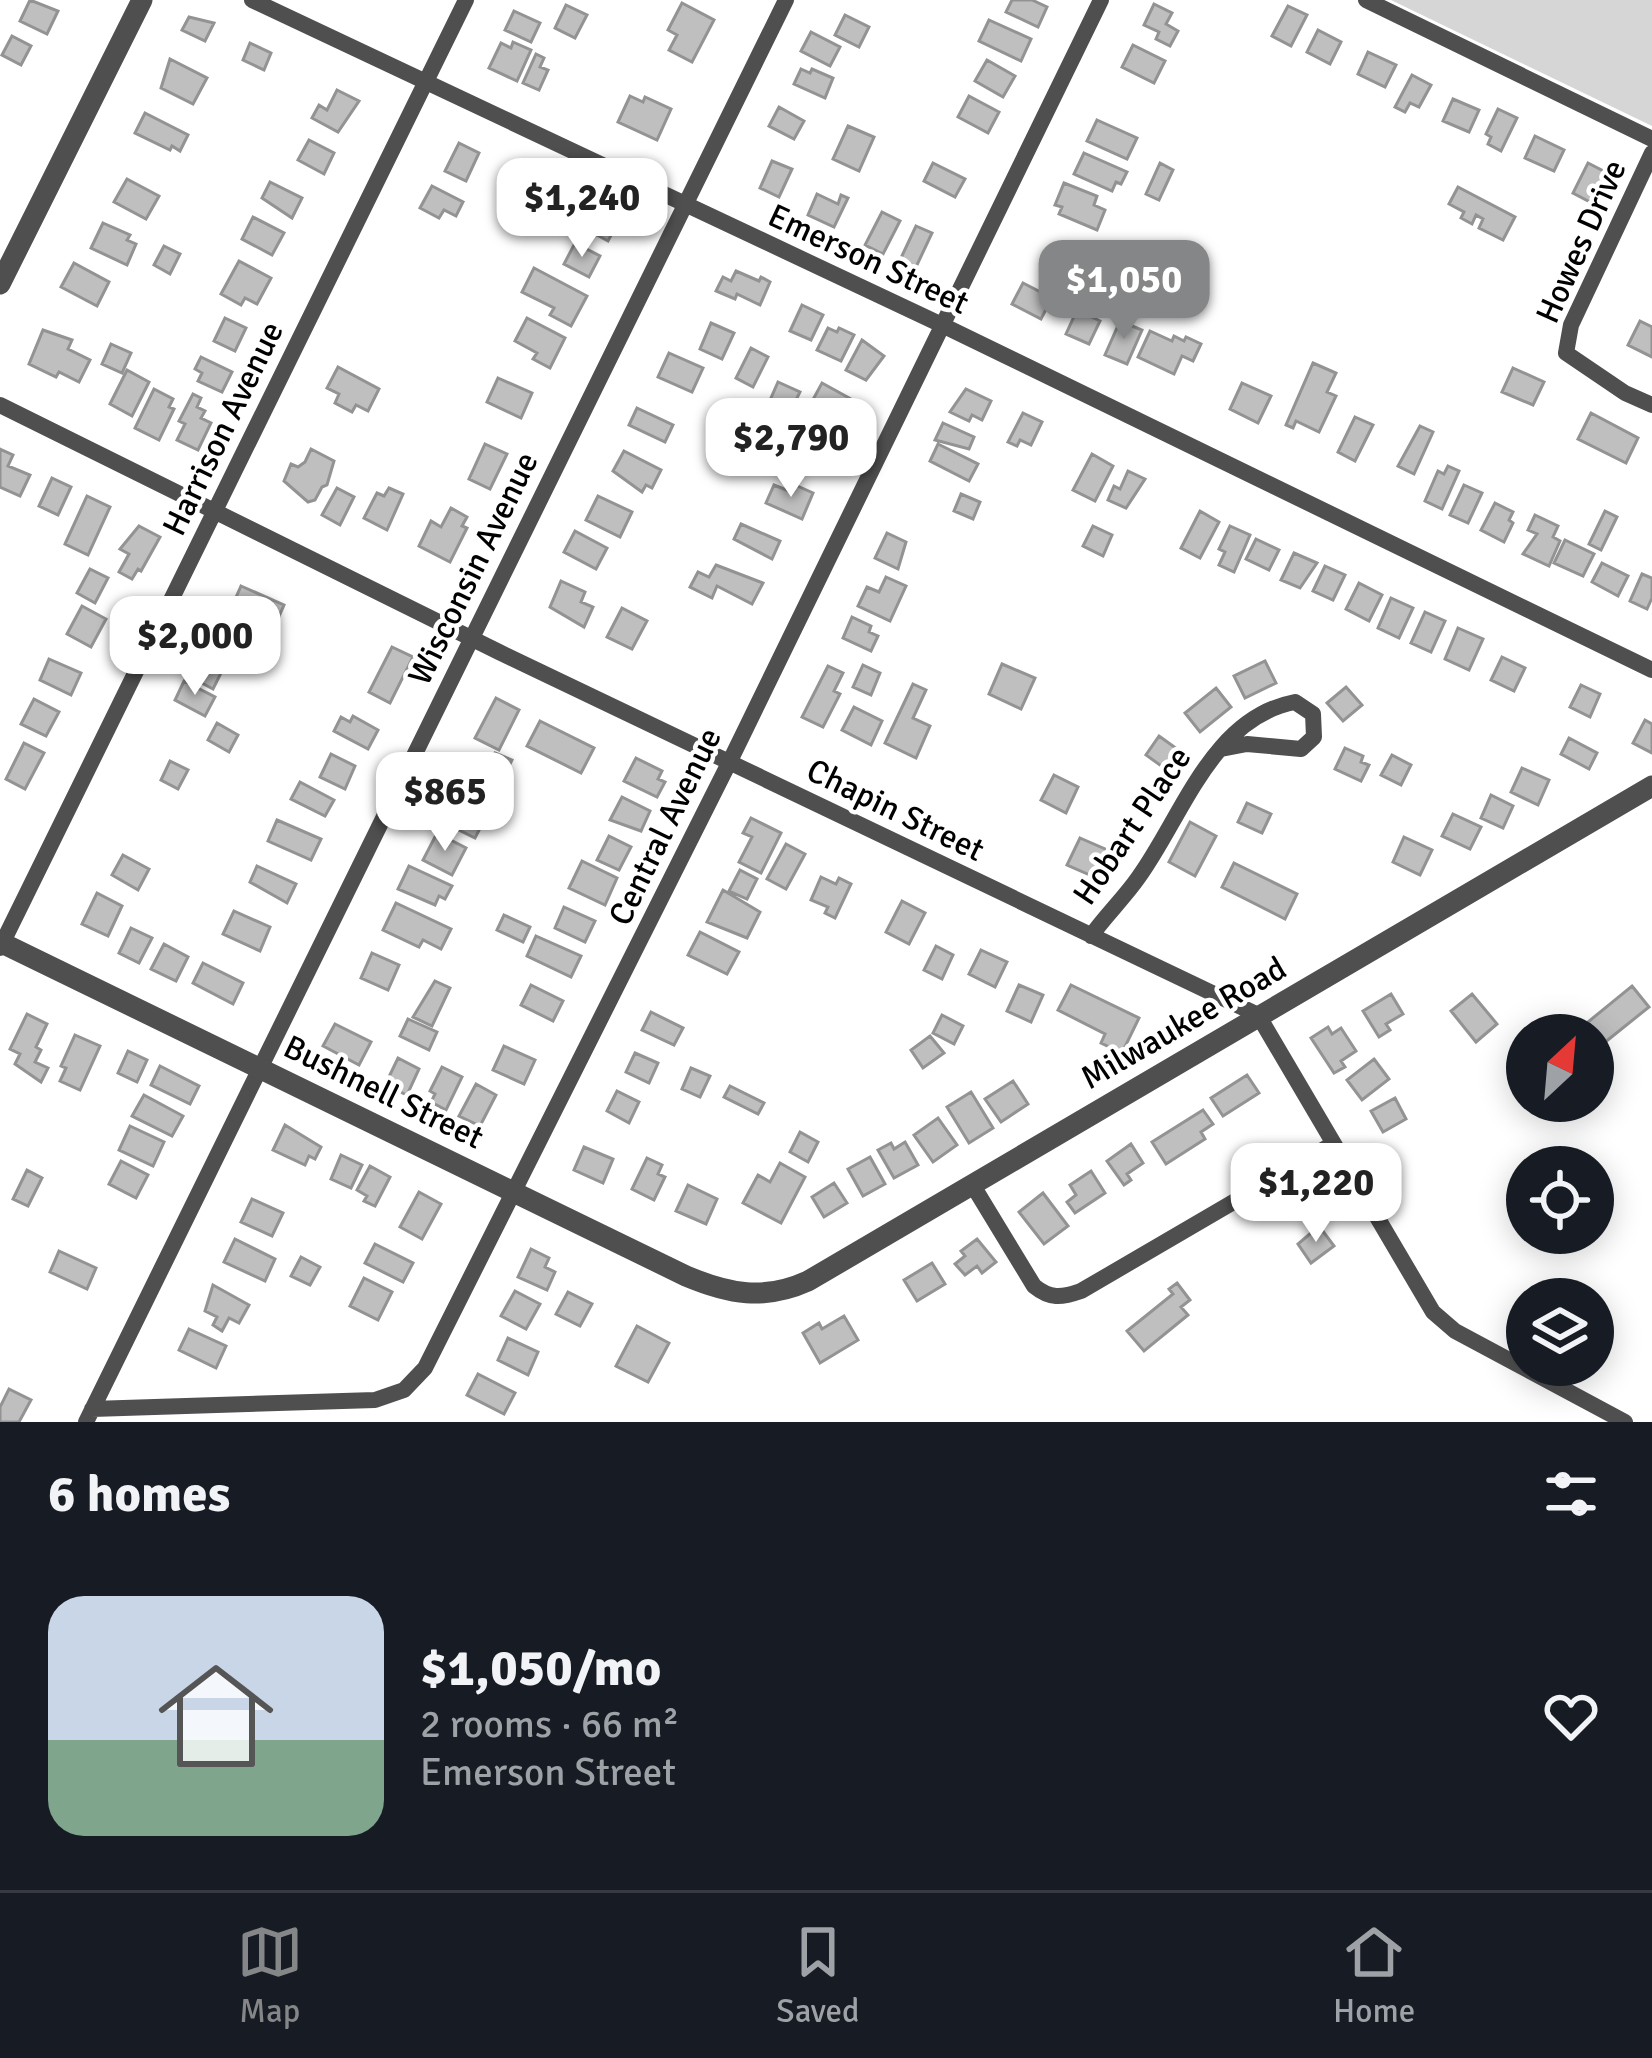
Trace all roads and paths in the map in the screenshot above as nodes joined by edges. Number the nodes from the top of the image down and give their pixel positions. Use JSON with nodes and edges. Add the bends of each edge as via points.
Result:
{"nodes":[{"id":1,"x":142,"y":0,"type":"edge"},
{"id":2,"x":252,"y":0,"type":"edge"},
{"id":3,"x":466,"y":0,"type":"edge"},
{"id":4,"x":785,"y":0,"type":"edge"},
{"id":5,"x":1101,"y":0,"type":"edge"},
{"id":6,"x":1366,"y":0,"type":"edge"},
{"id":7,"x":426,"y":82,"type":"junction"},
{"id":8,"x":1652,"y":139,"type":"edge"},
{"id":9,"x":1652,"y":153,"type":"edge"},
{"id":10,"x":686,"y":206,"type":"junction"},
{"id":11,"x":0,"y":284,"type":"edge"},
{"id":12,"x":942,"y":325,"type":"junction"},
{"id":13,"x":0,"y":405,"type":"edge"},
{"id":14,"x":1652,"y":405,"type":"edge"},
{"id":15,"x":214,"y":511,"type":"junction"},
{"id":16,"x":471,"y":638,"type":"junction"},
{"id":17,"x":1652,"y":670,"type":"edge"},
{"id":18,"x":1221,"y":749,"type":"junction"},
{"id":19,"x":729,"y":763,"type":"junction"},
{"id":20,"x":1652,"y":785,"type":"edge"},
{"id":21,"x":1091,"y":936,"type":"junction"},
{"id":22,"x":1,"y":944,"type":"edge"},
{"id":23,"x":1258,"y":1015,"type":"junction"},
{"id":24,"x":260,"y":1066,"type":"junction"},
{"id":25,"x":1333,"y":1144,"type":"junction"},
{"id":26,"x":972,"y":1184,"type":"junction"},
{"id":27,"x":515,"y":1192,"type":"junction"},
{"id":28,"x":741,"y":1294,"type":"joint"},
{"id":29,"x":89,"y":1416,"type":"edge"},
{"id":30,"x":1625,"y":1422,"type":"edge"}],
"edges":[{"from":1,"to":11,"type":"street"},
{"from":2,"to":7,"type":"street","name":"Emerson Street"},
{"from":3,"to":7,"type":"street","name":"Harrison Avenue"},
{"from":4,"to":10,"type":"street","name":"Wisconsin Avenue"},
{"from":5,"to":12,"type":"street","name":"Central Avenue"},
{"from":6,"to":8,"type":"street"},
{"from":7,"to":10,"type":"street","name":"Emerson Street"},
{"from":7,"to":15,"type":"street","name":"Harrison Avenue"},
{"from":9,"to":14,"type":"street","name":"Howes Drive","via":[[1570,325],[1566,353]]},
{"from":10,"to":12,"type":"street","name":"Emerson Street"},
{"from":10,"to":16,"type":"street","name":"Wisconsin Avenue"},
{"from":12,"to":17,"type":"street","name":"Emerson Street"},
{"from":12,"to":19,"type":"street","name":"Central Avenue"},
{"from":13,"to":15,"type":"street","name":"Chapin Street"},
{"from":15,"to":16,"type":"street","name":"Chapin Street"},
{"from":15,"to":22,"type":"street","name":"Harrison Avenue"},
{"from":16,"to":19,"type":"street","name":"Chapin Street"},
{"from":16,"to":24,"type":"street","name":"Wisconsin Avenue"},
{"from":18,"to":18,"type":"street","name":"Hobart Place","via":[[1301,749],[1314,737],[1313,714],[1285,704]]},
{"from":18,"to":21,"type":"street","name":"Hobart Place"},
{"from":19,"to":21,"type":"street","name":"Chapin Street"},
{"from":19,"to":27,"type":"street","name":"Central Avenue"},
{"from":20,"to":23,"type":"street","name":"Milwaukee Road"},
{"from":21,"to":23,"type":"street","name":"Chapin Street"},
{"from":22,"to":24,"type":"street","name":"Bushnell Street"},
{"from":23,"to":25,"type":"street"},
{"from":23,"to":26,"type":"street","name":"Milwaukee Road"},
{"from":24,"to":27,"type":"street","name":"Bushnell Street"},
{"from":24,"to":29,"type":"street","name":"Wisconsin Avenue"},
{"from":25,"to":26,"type":"street","via":[[1081,1291],[1053,1297],[1034,1286]]},
{"from":25,"to":30,"type":"street","via":[[1433,1312]]},
{"from":26,"to":28,"type":"street","name":"Milwaukee Road","via":[[808,1281],[782,1293]]},
{"from":27,"to":28,"type":"street","name":"Bushnell Street","via":[[686,1276]]},
{"from":27,"to":29,"type":"street","name":"Central Avenue","via":[[424,1368],[404,1390],[375,1400]]}]}
